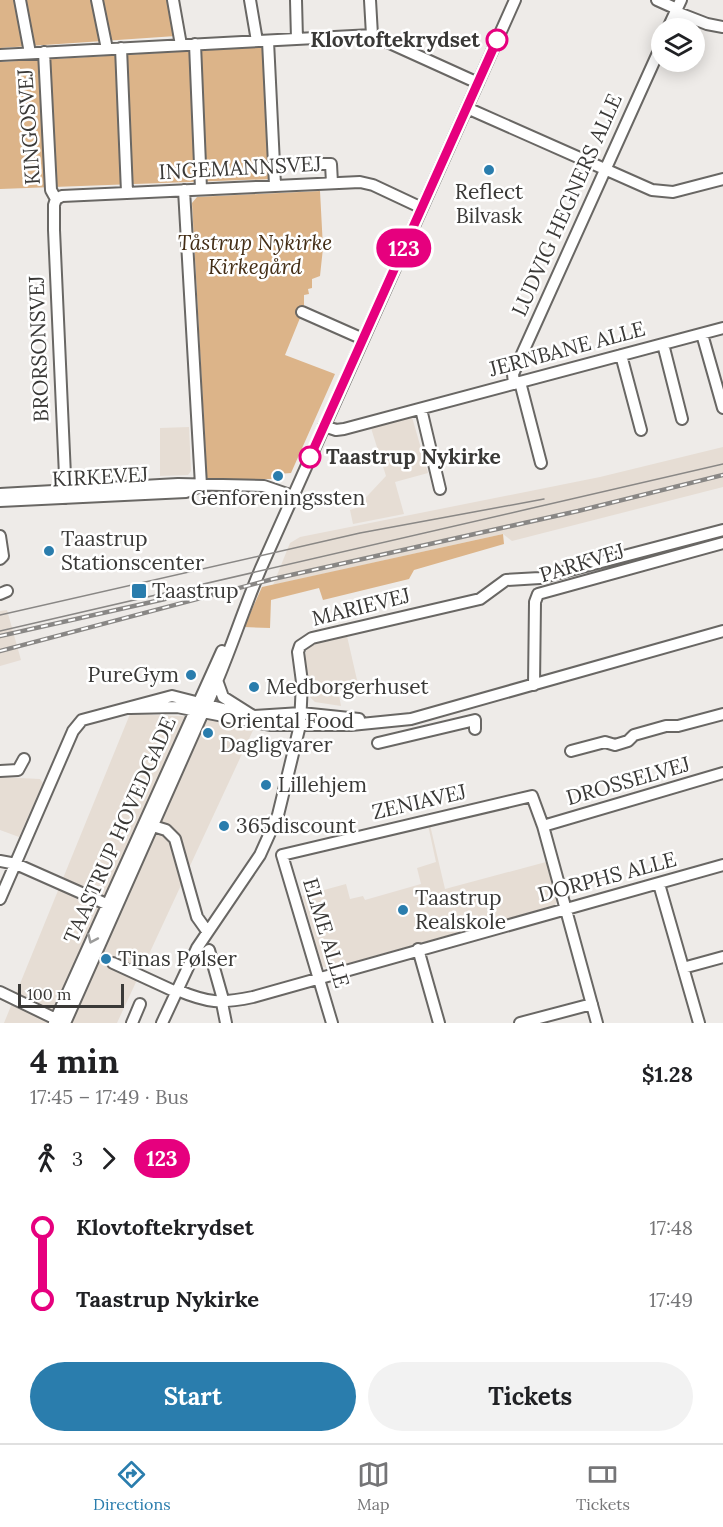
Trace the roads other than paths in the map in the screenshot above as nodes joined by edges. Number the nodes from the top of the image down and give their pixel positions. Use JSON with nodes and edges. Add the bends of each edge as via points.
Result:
{"nodes":[{"id":1,"x":20,"y":0,"type":"edge"},
{"id":2,"x":97,"y":0,"type":"edge"},
{"id":3,"x":173,"y":0,"type":"edge"},
{"id":4,"x":250,"y":0,"type":"edge"},
{"id":5,"x":296,"y":0,"type":"edge"},
{"id":6,"x":370,"y":0,"type":"edge"},
{"id":7,"x":515,"y":0,"type":"edge"},
{"id":8,"x":657,"y":0,"type":"edge"},
{"id":9,"x":678,"y":7,"type":"edge"},
{"id":10,"x":723,"y":27,"type":"edge"},
{"id":11,"x":372,"y":35,"type":"junction"},
{"id":12,"x":297,"y":39,"type":"junction"},
{"id":13,"x":263,"y":41,"type":"junction"},
{"id":14,"x":195,"y":44,"type":"junction"},
{"id":15,"x":181,"y":45,"type":"junction"},
{"id":16,"x":121,"y":48,"type":"junction"},
{"id":17,"x":107,"y":49,"type":"junction"},
{"id":18,"x":44,"y":52,"type":"junction"},
{"id":19,"x":30,"y":53,"type":"junction"},
{"id":20,"x":0,"y":55,"type":"edge"},
{"id":21,"x":651,"y":68,"type":"edge"},
{"id":22,"x":478,"y":83,"type":"junction"},
{"id":23,"x":467,"y":108,"type":"junction"},
{"id":24,"x":317,"y":164,"type":"dead end"},
{"id":25,"x":604,"y":169,"type":"junction"},
{"id":26,"x":723,"y":179,"type":"edge"},
{"id":27,"x":332,"y":183,"type":"junction"},
{"id":28,"x":275,"y":185,"type":"junction"},
{"id":29,"x":201,"y":189,"type":"junction"},
{"id":30,"x":184,"y":190,"type":"junction"},
{"id":31,"x":127,"y":192,"type":"junction"},
{"id":32,"x":56,"y":199,"type":"junction"},
{"id":33,"x":422,"y":208,"type":"junction"},
{"id":34,"x":302,"y":312,"type":"dead end"},
{"id":35,"x":723,"y":328,"type":"edge"},
{"id":36,"x":702,"y":334,"type":"junction"},
{"id":37,"x":363,"y":339,"type":"junction"},
{"id":38,"x":663,"y":344,"type":"junction"},
{"id":39,"x":621,"y":355,"type":"junction"},
{"id":40,"x":517,"y":383,"type":"junction"},
{"id":41,"x":723,"y":408,"type":"edge"},
{"id":42,"x":421,"y":409,"type":"junction"},
{"id":43,"x":682,"y":419,"type":"dead end"},
{"id":44,"x":324,"y":426,"type":"junction"},
{"id":45,"x":641,"y":430,"type":"dead end"},
{"id":46,"x":541,"y":463,"type":"dead end"},
{"id":47,"x":201,"y":485,"type":"junction"},
{"id":48,"x":440,"y":489,"type":"dead end"},
{"id":49,"x":65,"y":493,"type":"junction"},
{"id":50,"x":0,"y":494,"type":"edge"},
{"id":51,"x":293,"y":496,"type":"junction"},
{"id":52,"x":0,"y":501,"type":"edge"},
{"id":53,"x":723,"y":530,"type":"edge"},
{"id":54,"x":0,"y":536,"type":"edge"},
{"id":55,"x":723,"y":543,"type":"edge"},
{"id":56,"x":0,"y":559,"type":"edge"},
{"id":57,"x":238,"y":622,"type":"junction"},
{"id":58,"x":723,"y":632,"type":"edge"},
{"id":59,"x":218,"y":683,"type":"junction"},
{"id":60,"x":534,"y":685,"type":"junction"},
{"id":61,"x":201,"y":708,"type":"junction"},
{"id":62,"x":301,"y":713,"type":"junction"},
{"id":63,"x":723,"y":714,"type":"edge"},
{"id":64,"x":253,"y":716,"type":"junction"},
{"id":65,"x":414,"y":717,"type":"junction"},
{"id":66,"x":300,"y":725,"type":"junction"},
{"id":67,"x":475,"y":729,"type":"dead end"},
{"id":68,"x":419,"y":733,"type":"junction"},
{"id":69,"x":378,"y":743,"type":"dead end"},
{"id":70,"x":571,"y":751,"type":"dead end"},
{"id":71,"x":24,"y":759,"type":"dead end"},
{"id":72,"x":0,"y":771,"type":"edge"},
{"id":73,"x":723,"y":773,"type":"edge"},
{"id":74,"x":153,"y":826,"type":"junction"},
{"id":75,"x":543,"y":826,"type":"junction"},
{"id":76,"x":282,"y":855,"type":"joint"},
{"id":77,"x":0,"y":861,"type":"edge"},
{"id":78,"x":16,"y":864,"type":"junction"},
{"id":79,"x":723,"y":865,"type":"edge"},
{"id":80,"x":658,"y":884,"type":"junction"},
{"id":81,"x":0,"y":899,"type":"edge"},
{"id":82,"x":112,"y":907,"type":"junction"},
{"id":83,"x":567,"y":908,"type":"junction"},
{"id":84,"x":207,"y":931,"type":"junction"},
{"id":85,"x":418,"y":949,"type":"junction"},
{"id":86,"x":209,"y":950,"type":"dead end"},
{"id":87,"x":723,"y":957,"type":"edge"},
{"id":88,"x":113,"y":963,"type":"dead end"},
{"id":89,"x":683,"y":968,"type":"junction"},
{"id":90,"x":319,"y":978,"type":"junction"},
{"id":91,"x":176,"y":991,"type":"junction"},
{"id":92,"x":0,"y":992,"type":"edge"},
{"id":93,"x":223,"y":1003,"type":"junction"},
{"id":94,"x":140,"y":1004,"type":"dead end"},
{"id":95,"x":592,"y":1004,"type":"junction"},
{"id":96,"x":60,"y":1022,"type":"edge"},
{"id":97,"x":132,"y":1023,"type":"edge"},
{"id":98,"x":162,"y":1023,"type":"edge"},
{"id":99,"x":226,"y":1023,"type":"edge"},
{"id":100,"x":332,"y":1023,"type":"edge"},
{"id":101,"x":439,"y":1023,"type":"edge"},
{"id":102,"x":520,"y":1023,"type":"edge"},
{"id":103,"x":597,"y":1023,"type":"edge"},
{"id":104,"x":699,"y":1023,"type":"edge"}],
"edges":[{"from":1,"to":19,"type":"street","name":"KINGOSVEJ"},
{"from":2,"to":17,"type":"street"},
{"from":3,"to":15,"type":"street"},
{"from":4,"to":13,"type":"street"},
{"from":5,"to":12,"type":"street"},
{"from":6,"to":11,"type":"street"},
{"from":7,"to":22,"type":"street","name":"TAASTRUP HOVEDGADE"},
{"from":8,"to":9,"type":"street"},
{"from":9,"to":10,"type":"street","via":[[707,24]]},
{"from":11,"to":12,"type":"street","name":"KINGOSVEJ"},
{"from":11,"to":22,"type":"street","name":"KINGOSVEJ"},
{"from":12,"to":13,"type":"street","name":"KINGOSVEJ"},
{"from":13,"to":14,"type":"street","name":"KINGOSVEJ"},
{"from":13,"to":28,"type":"street"},
{"from":14,"to":15,"type":"street","name":"KINGOSVEJ"},
{"from":14,"to":29,"type":"street"},
{"from":15,"to":16,"type":"street","name":"KINGOSVEJ"},
{"from":16,"to":17,"type":"street","name":"KINGOSVEJ"},
{"from":16,"to":31,"type":"street"},
{"from":17,"to":18,"type":"street","name":"KINGOSVEJ"},
{"from":18,"to":19,"type":"street","name":"KINGOSVEJ"},
{"from":18,"to":32,"type":"street","name":"KINGOSVEJ","via":[[51,190]]},
{"from":19,"to":20,"type":"street","name":"KINGOSVEJ"},
{"from":21,"to":25,"type":"street","name":"LUDVIG HEGNERS ALLE"},
{"from":22,"to":23,"type":"street","name":"TAASTRUP HOVEDGADE"},
{"from":23,"to":25,"type":"street"},
{"from":23,"to":33,"type":"street","name":"TAASTRUP HOVEDGADE"},
{"from":24,"to":27,"type":"street","via":[[331,164]]},
{"from":25,"to":26,"type":"street","via":[[657,191],[673,192]]},
{"from":25,"to":40,"type":"street","name":"LUDVIG HEGNERS ALLE","via":[[513,374]]},
{"from":27,"to":28,"type":"street","name":"INGEMANNSVEJ"},
{"from":27,"to":33,"type":"street","name":"INGEMANNSVEJ","via":[[366,183]]},
{"from":28,"to":29,"type":"street","name":"INGEMANNSVEJ"},
{"from":29,"to":30,"type":"street","name":"INGEMANNSVEJ"},
{"from":30,"to":31,"type":"street","name":"INGEMANNSVEJ"},
{"from":30,"to":47,"type":"street"},
{"from":31,"to":32,"type":"street","name":"INGEMANNSVEJ"},
{"from":32,"to":49,"type":"street","name":"BRORSONSVEJ"},
{"from":33,"to":37,"type":"street","name":"TAASTRUP HOVEDGADE"},
{"from":34,"to":37,"type":"street"},
{"from":35,"to":36,"type":"street","name":"JERNBANE ALLE"},
{"from":36,"to":38,"type":"street","name":"JERNBANE ALLE"},
{"from":36,"to":41,"type":"street"},
{"from":37,"to":44,"type":"street","name":"TAASTRUP HOVEDGADE"},
{"from":38,"to":39,"type":"street","name":"JERNBANE ALLE"},
{"from":38,"to":43,"type":"street"},
{"from":39,"to":40,"type":"street","name":"JERNBANE ALLE"},
{"from":39,"to":45,"type":"street"},
{"from":40,"to":42,"type":"street","name":"JERNBANE ALLE"},
{"from":40,"to":46,"type":"street"},
{"from":42,"to":44,"type":"street","name":"JERNBANE ALLE","via":[[341,430]]},
{"from":42,"to":48,"type":"street"},
{"from":44,"to":51,"type":"street","name":"TAASTRUP HOVEDGADE"},
{"from":47,"to":49,"type":"street","name":"KIRKEVEJ","via":[[186,492]]},
{"from":47,"to":51,"type":"street","name":"KIRKEVEJ","via":[[264,486]]},
{"from":49,"to":50,"type":"street","name":"KIRKEVEJ"},
{"from":49,"to":52,"type":"street","name":"KIRKEVEJ"},
{"from":51,"to":57,"type":"street","name":"TAASTRUP HOVEDGADE"},
{"from":53,"to":62,"type":"street","name":"MARIEVEJ","via":[[540,578],[506,580],[480,599],[306,641],[298,652]]},
{"from":54,"to":56,"type":"street"},
{"from":55,"to":60,"type":"street","name":"PARKVEJ","via":[[538,594]]},
{"from":57,"to":59,"type":"street","name":"TAASTRUP HOVEDGADE"},
{"from":57,"to":61,"type":"street","name":"TAASTRUP HOVEDGADE","via":[[230,633]]},
{"from":58,"to":60,"type":"street"},
{"from":59,"to":61,"type":"street","name":"TAASTRUP HOVEDGADE"},
{"from":59,"to":64,"type":"street","via":[[223,697]]},
{"from":60,"to":65,"type":"street"},
{"from":61,"to":64,"type":"street"},
{"from":61,"to":66,"type":"street","via":[[270,725]]},
{"from":61,"to":74,"type":"street","name":"TAASTRUP HOVEDGADE"},
{"from":61,"to":78,"type":"street","via":[[130,708],[87,718],[73,731]]},
{"from":61,"to":82,"type":"street","name":"TAASTRUP HOVEDGADE"},
{"from":62,"to":64,"type":"street"},
{"from":62,"to":65,"type":"street","via":[[370,720]]},
{"from":62,"to":66,"type":"street","name":"MARIEVEJ"},
{"from":63,"to":70,"type":"street","via":[[634,735],[615,745],[605,742]]},
{"from":65,"to":66,"type":"street","via":[[363,725]]},
{"from":65,"to":68,"type":"street"},
{"from":66,"to":84,"type":"street","name":"MARIEVEJ","via":[[271,831],[234,896]]},
{"from":67,"to":68,"type":"street","via":[[475,720]]},
{"from":68,"to":69,"type":"street"},
{"from":71,"to":72,"type":"street","via":[[18,770]]},
{"from":73,"to":75,"type":"street","name":"DROSSELVEJ"},
{"from":74,"to":82,"type":"street","name":"TAASTRUP HOVEDGADE"},
{"from":74,"to":84,"type":"street","via":[[171,832],[197,918]]},
{"from":75,"to":76,"type":"street","name":"ZENIAVEJ","via":[[532,796]]},
{"from":75,"to":83,"type":"street"},
{"from":76,"to":90,"type":"street","name":"ELME ALLE"},
{"from":77,"to":78,"type":"street"},
{"from":78,"to":81,"type":"street"},
{"from":78,"to":82,"type":"street"},
{"from":79,"to":80,"type":"street","name":"DORPHS ALLE"},
{"from":80,"to":83,"type":"street","name":"DORPHS ALLE"},
{"from":80,"to":89,"type":"street"},
{"from":82,"to":96,"type":"street","name":"TAASTRUP HOVEDGADE"},
{"from":83,"to":85,"type":"street","name":"DORPHS ALLE"},
{"from":83,"to":95,"type":"street"},
{"from":84,"to":91,"type":"street","name":"MARIEVEJ"},
{"from":85,"to":90,"type":"street","name":"DORPHS ALLE"},
{"from":85,"to":101,"type":"street"},
{"from":86,"to":93,"type":"street"},
{"from":87,"to":89,"type":"street"},
{"from":88,"to":91,"type":"street","name":"DORPHS ALLE"},
{"from":89,"to":104,"type":"street"},
{"from":90,"to":93,"type":"street","name":"DORPHS ALLE"},
{"from":90,"to":100,"type":"street","name":"ELME ALLE"},
{"from":91,"to":93,"type":"street","name":"DORPHS ALLE"},
{"from":91,"to":98,"type":"street","name":"MARIEVEJ"},
{"from":92,"to":96,"type":"street"},
{"from":93,"to":99,"type":"street"},
{"from":94,"to":97,"type":"street"},
{"from":95,"to":102,"type":"street"},
{"from":95,"to":103,"type":"street"}]}
